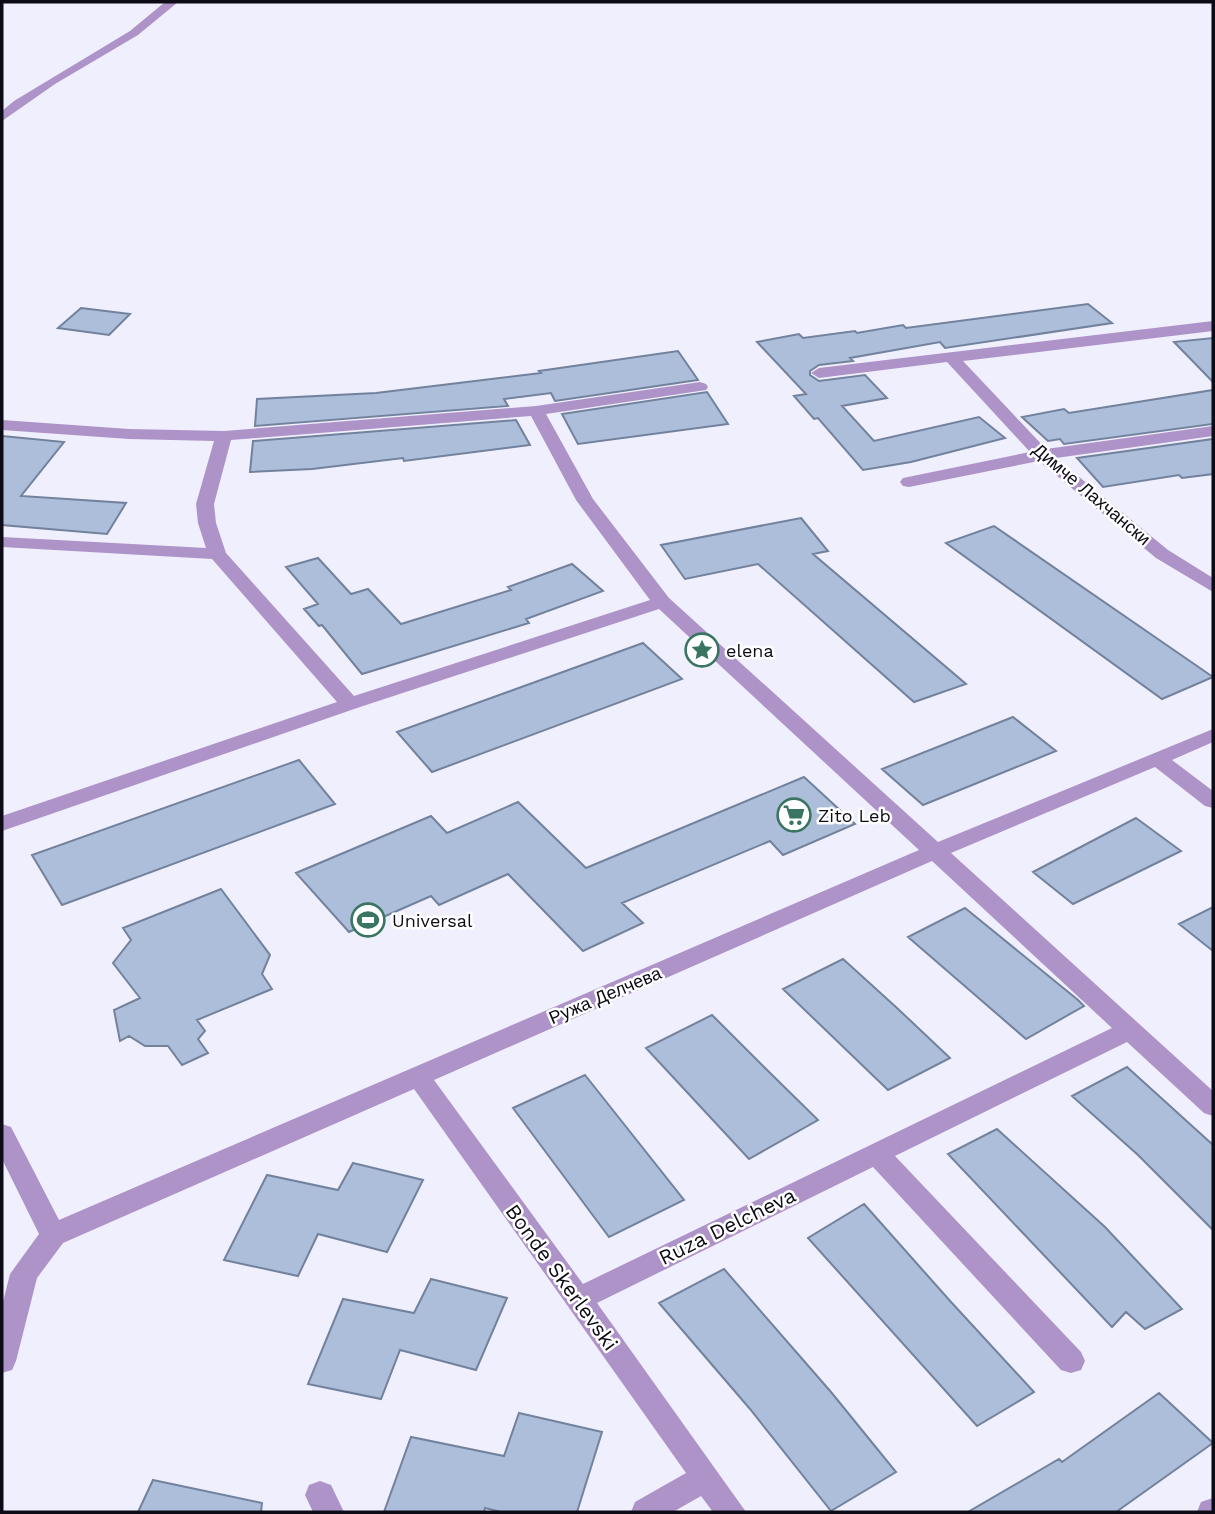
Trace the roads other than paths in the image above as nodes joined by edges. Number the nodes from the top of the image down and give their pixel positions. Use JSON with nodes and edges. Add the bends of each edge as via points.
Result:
{"nodes":[{"id":1,"x":172,"y":2,"type":"edge"},
{"id":2,"x":2,"y":117,"type":"edge"},
{"id":3,"x":1213,"y":326,"type":"edge"},
{"id":4,"x":952,"y":358,"type":"junction"},
{"id":5,"x":819,"y":373,"type":"dead end"},
{"id":6,"x":700,"y":387,"type":"dead end"},
{"id":7,"x":537,"y":411,"type":"junction"},
{"id":8,"x":2,"y":425,"type":"edge"},
{"id":9,"x":1213,"y":431,"type":"edge"},
{"id":10,"x":224,"y":436,"type":"junction"},
{"id":11,"x":1042,"y":455,"type":"junction"},
{"id":12,"x":909,"y":482,"type":"dead end"},
{"id":13,"x":2,"y":542,"type":"edge"},
{"id":14,"x":217,"y":554,"type":"junction"},
{"id":15,"x":1213,"y":586,"type":"edge"},
{"id":16,"x":662,"y":602,"type":"junction"},
{"id":17,"x":350,"y":704,"type":"junction"},
{"id":18,"x":1213,"y":735,"type":"edge"},
{"id":19,"x":1158,"y":758,"type":"junction"},
{"id":20,"x":1213,"y":801,"type":"edge"},
{"id":21,"x":2,"y":824,"type":"edge"},
{"id":22,"x":934,"y":852,"type":"junction"},
{"id":23,"x":1130,"y":1030,"type":"junction"},
{"id":24,"x":418,"y":1076,"type":"junction"},
{"id":25,"x":1213,"y":1105,"type":"edge"},
{"id":26,"x":2,"y":1134,"type":"edge"},
{"id":27,"x":877,"y":1154,"type":"junction"},
{"id":28,"x":53,"y":1235,"type":"junction"},
{"id":29,"x":578,"y":1299,"type":"junction"},
{"id":30,"x":2,"y":1361,"type":"edge"},
{"id":31,"x":1071,"y":1361,"type":"dead end"},
{"id":32,"x":706,"y":1477,"type":"junction"},
{"id":33,"x":646,"y":1512,"type":"edge"},
{"id":34,"x":731,"y":1512,"type":"edge"}],
"edges":[{"from":1,"to":2,"type":"street","via":[[134,33],[34,90]]},
{"from":3,"to":4,"type":"street"},
{"from":4,"to":5,"type":"street"},
{"from":4,"to":11,"type":"street","name":"Димче Лахчански"},
{"from":6,"to":7,"type":"street"},
{"from":7,"to":10,"type":"street"},
{"from":7,"to":16,"type":"street","via":[[585,500]]},
{"from":8,"to":10,"type":"street"},
{"from":9,"to":11,"type":"street"},
{"from":10,"to":14,"type":"street","via":[[205,504]]},
{"from":11,"to":12,"type":"street"},
{"from":11,"to":15,"type":"street","name":"Димче Лахчански","via":[[1162,554]]},
{"from":13,"to":14,"type":"street"},
{"from":14,"to":17,"type":"street"},
{"from":16,"to":17,"type":"street"},
{"from":16,"to":22,"type":"street"},
{"from":17,"to":21,"type":"street"},
{"from":18,"to":19,"type":"street"},
{"from":19,"to":20,"type":"street"},
{"from":19,"to":22,"type":"street","name":"Ружа Делчева"},
{"from":22,"to":23,"type":"street"},
{"from":22,"to":24,"type":"street","name":"Ружа Делчева"},
{"from":23,"to":25,"type":"street"},
{"from":23,"to":27,"type":"street","name":"Ruza Delcheva"},
{"from":24,"to":28,"type":"street","name":"Ружа Делчева"},
{"from":24,"to":29,"type":"street","name":"Bonde Skerlevski"},
{"from":26,"to":28,"type":"street"},
{"from":27,"to":29,"type":"street","name":"Ruza Delcheva"},
{"from":27,"to":31,"type":"street"},
{"from":28,"to":30,"type":"street","via":[[24,1274]]},
{"from":29,"to":32,"type":"street","name":"Bonde Skerlevski"},
{"from":32,"to":33,"type":"street"},
{"from":32,"to":34,"type":"street","name":"Bonde Skerlevski"}]}
